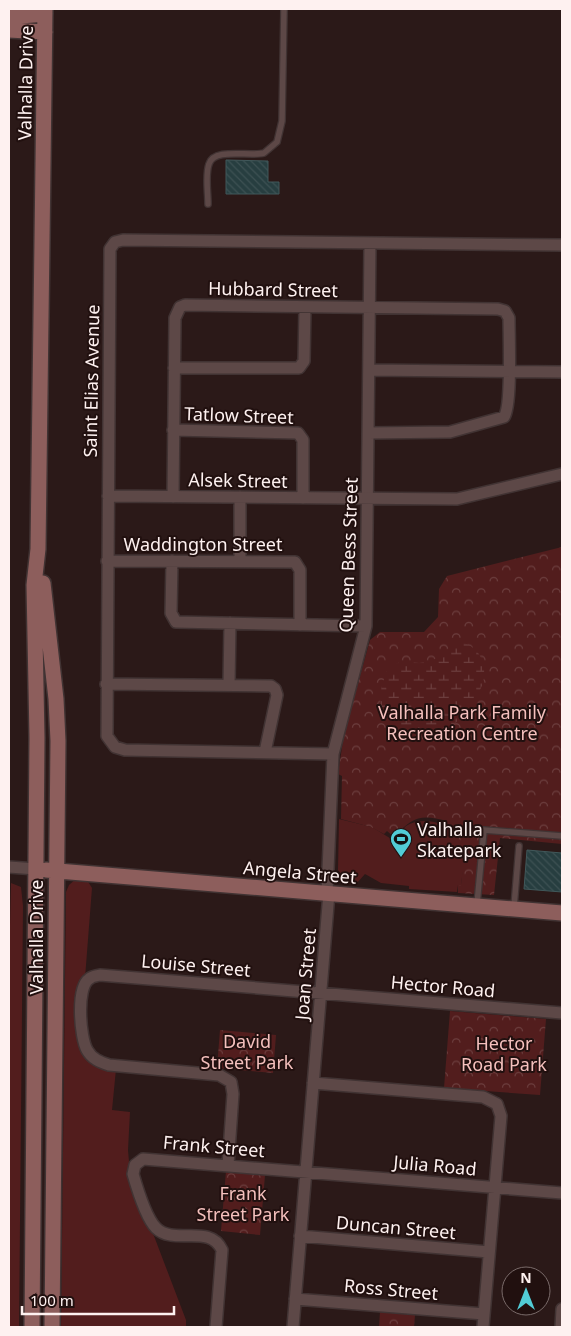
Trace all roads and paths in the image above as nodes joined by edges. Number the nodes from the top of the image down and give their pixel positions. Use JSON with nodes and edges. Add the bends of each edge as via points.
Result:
{"nodes":[{"id":1,"x":284,"y":9,"type":"edge"},
{"id":2,"x":45,"y":12,"type":"edge"},
{"id":3,"x":9,"y":18,"type":"edge"},
{"id":4,"x":9,"y":30,"type":"edge"},
{"id":5,"x":45,"y":32,"type":"junction"},
{"id":6,"x":208,"y":204,"type":"dead end"},
{"id":7,"x":370,"y":243,"type":"junction"},
{"id":8,"x":562,"y":245,"type":"edge"},
{"id":9,"x":305,"y":307,"type":"junction"},
{"id":10,"x":370,"y":308,"type":"junction"},
{"id":11,"x":174,"y":368,"type":"junction"},
{"id":12,"x":369,"y":370,"type":"junction"},
{"id":13,"x":508,"y":372,"type":"junction"},
{"id":14,"x":562,"y":372,"type":"edge"},
{"id":15,"x":173,"y":430,"type":"junction"},
{"id":16,"x":368,"y":433,"type":"junction"},
{"id":17,"x":562,"y":474,"type":"edge"},
{"id":18,"x":108,"y":496,"type":"junction"},
{"id":19,"x":172,"y":497,"type":"junction"},
{"id":20,"x":240,"y":497,"type":"junction"},
{"id":21,"x":303,"y":498,"type":"junction"},
{"id":22,"x":368,"y":498,"type":"junction"},
{"id":23,"x":38,"y":549,"type":"junction"},
{"id":24,"x":107,"y":561,"type":"junction"},
{"id":25,"x":172,"y":561,"type":"junction"},
{"id":26,"x":240,"y":561,"type":"junction"},
{"id":27,"x":230,"y":623,"type":"junction"},
{"id":28,"x":300,"y":625,"type":"junction"},
{"id":29,"x":366,"y":626,"type":"junction"},
{"id":30,"x":106,"y":684,"type":"junction"},
{"id":31,"x":229,"y":685,"type":"junction"},
{"id":32,"x":265,"y":752,"type":"junction"},
{"id":33,"x":333,"y":754,"type":"junction"},
{"id":34,"x":562,"y":836,"type":"edge"},
{"id":35,"x":520,"y":846,"type":"dead end"},
{"id":36,"x":9,"y":867,"type":"edge"},
{"id":37,"x":36,"y":869,"type":"junction"},
{"id":38,"x":56,"y":870,"type":"junction"},
{"id":39,"x":328,"y":893,"type":"junction"},
{"id":40,"x":477,"y":906,"type":"junction"},
{"id":41,"x":514,"y":909,"type":"junction"},
{"id":42,"x":562,"y":913,"type":"edge"},
{"id":43,"x":321,"y":993,"type":"junction"},
{"id":44,"x":562,"y":1013,"type":"edge"},
{"id":45,"x":313,"y":1083,"type":"junction"},
{"id":46,"x":228,"y":1165,"type":"junction"},
{"id":47,"x":306,"y":1172,"type":"junction"},
{"id":48,"x":495,"y":1188,"type":"junction"},
{"id":49,"x":562,"y":1193,"type":"edge"},
{"id":50,"x":300,"y":1236,"type":"junction"},
{"id":51,"x":489,"y":1252,"type":"junction"},
{"id":52,"x":295,"y":1299,"type":"junction"},
{"id":53,"x":562,"y":1309,"type":"edge"},
{"id":54,"x":484,"y":1314,"type":"junction"},
{"id":55,"x":561,"y":1325,"type":"edge"},
{"id":56,"x":32,"y":1327,"type":"edge"},
{"id":57,"x":52,"y":1327,"type":"edge"},
{"id":58,"x":216,"y":1327,"type":"edge"},
{"id":59,"x":293,"y":1327,"type":"edge"},
{"id":60,"x":483,"y":1327,"type":"edge"}],
"edges":[{"from":1,"to":6,"type":"lane","via":[[282,121],[277,142],[264,153],[219,154],[212,158],[208,168]]},
{"from":2,"to":3,"type":"main road"},
{"from":2,"to":5,"type":"main road","name":"Valhalla Drive"},
{"from":4,"to":5,"type":"main road"},
{"from":5,"to":23,"type":"main road","name":"Valhalla Drive"},
{"from":7,"to":8,"type":"street","name":"Saint Elias Avenue"},
{"from":7,"to":10,"type":"street","name":"Queen Bess Street"},
{"from":7,"to":18,"type":"street","name":"Saint Elias Avenue","via":[[115,242],[110,249]]},
{"from":9,"to":10,"type":"street","name":"Hubbard Street"},
{"from":9,"to":11,"type":"street","via":[[304,361],[299,368]]},
{"from":9,"to":11,"type":"street","name":"Hubbard Street","via":[[185,305],[177,309],[175,315]]},
{"from":10,"to":12,"type":"street","name":"Queen Bess Street"},
{"from":10,"to":13,"type":"street","name":"Hubbard Street","via":[[502,310],[509,318]]},
{"from":11,"to":15,"type":"street"},
{"from":12,"to":13,"type":"street"},
{"from":12,"to":16,"type":"street","name":"Queen Bess Street"},
{"from":13,"to":14,"type":"street"},
{"from":13,"to":16,"type":"street","name":"Hubbard Street","via":[[507,411],[500,420],[450,432]]},
{"from":15,"to":19,"type":"street"},
{"from":15,"to":21,"type":"street","name":"Tatlow Street","via":[[298,433],[303,440]]},
{"from":16,"to":22,"type":"street","name":"Queen Bess Street"},
{"from":17,"to":22,"type":"street","name":"Alsek Street","via":[[456,499]]},
{"from":18,"to":19,"type":"street","name":"Alsek Street"},
{"from":18,"to":24,"type":"street","name":"Saint Elias Avenue"},
{"from":19,"to":20,"type":"street","name":"Alsek Street"},
{"from":20,"to":21,"type":"street","name":"Alsek Street"},
{"from":20,"to":26,"type":"street"},
{"from":21,"to":22,"type":"street","name":"Alsek Street"},
{"from":22,"to":29,"type":"street","name":"Queen Bess Street"},
{"from":23,"to":37,"type":"main road","name":"Valhalla Drive","via":[[34,585]]},
{"from":23,"to":38,"type":"main road","name":"Valhalla Drive","via":[[56,707]]},
{"from":24,"to":25,"type":"street","name":"Waddington Street"},
{"from":24,"to":30,"type":"street","name":"Saint Elias Avenue"},
{"from":25,"to":26,"type":"street","name":"Waddington Street"},
{"from":25,"to":27,"type":"street","via":[[171,613],[174,620],[180,623]]},
{"from":26,"to":28,"type":"street","name":"Waddington Street","via":[[291,561],[298,564]]},
{"from":27,"to":28,"type":"street"},
{"from":27,"to":31,"type":"street"},
{"from":28,"to":29,"type":"street"},
{"from":29,"to":33,"type":"street","name":"Queen Bess Street"},
{"from":30,"to":31,"type":"street"},
{"from":30,"to":32,"type":"street","name":"Saint Elias Avenue","via":[[106,732],[115,747],[125,750]]},
{"from":31,"to":32,"type":"street","via":[[271,686],[277,692]]},
{"from":32,"to":33,"type":"street","name":"Saint Elias Avenue"},
{"from":33,"to":39,"type":"street","name":"Queen Bess Street"},
{"from":34,"to":40,"type":"lane","via":[[484,830]]},
{"from":35,"to":41,"type":"lane"},
{"from":36,"to":37,"type":"street"},
{"from":37,"to":38,"type":"main road","name":"Angela Street"},
{"from":37,"to":56,"type":"main road","name":"Valhalla Drive"},
{"from":38,"to":39,"type":"main road","name":"Angela Street"},
{"from":38,"to":57,"type":"main road","name":"Valhalla Drive"},
{"from":39,"to":40,"type":"main road","name":"Angela Street"},
{"from":39,"to":43,"type":"street","name":"Joan Street"},
{"from":40,"to":41,"type":"main road","name":"Angela Street"},
{"from":41,"to":42,"type":"main road","name":"Angela Street"},
{"from":43,"to":44,"type":"street","name":"Hector Road"},
{"from":43,"to":45,"type":"street","name":"Joan Street"},
{"from":43,"to":46,"type":"street","name":"Louise Street","via":[[100,975],[87,981],[80,1020],[87,1050],[94,1059],[109,1065],[219,1075],[229,1080],[233,1094]]},
{"from":45,"to":47,"type":"street","name":"Joan Street"},
{"from":45,"to":48,"type":"street","via":[[483,1097],[497,1104],[501,1116]]},
{"from":46,"to":47,"type":"street","name":"Frank Street"},
{"from":46,"to":58,"type":"street","name":"Frank Street","via":[[146,1158],[135,1165],[134,1177],[157,1230],[170,1235],[208,1237],[219,1244],[222,1250]]},
{"from":47,"to":48,"type":"street","name":"Julia Road"},
{"from":47,"to":50,"type":"street","name":"Joan Street"},
{"from":48,"to":49,"type":"street","name":"Julia Road"},
{"from":48,"to":51,"type":"street"},
{"from":50,"to":51,"type":"street","name":"Duncan Street"},
{"from":50,"to":52,"type":"street","name":"Joan Street"},
{"from":51,"to":54,"type":"street"},
{"from":52,"to":54,"type":"street","name":"Ross Street"},
{"from":52,"to":59,"type":"street","name":"Joan Street"},
{"from":53,"to":55,"type":"street"},
{"from":54,"to":60,"type":"street"}]}
